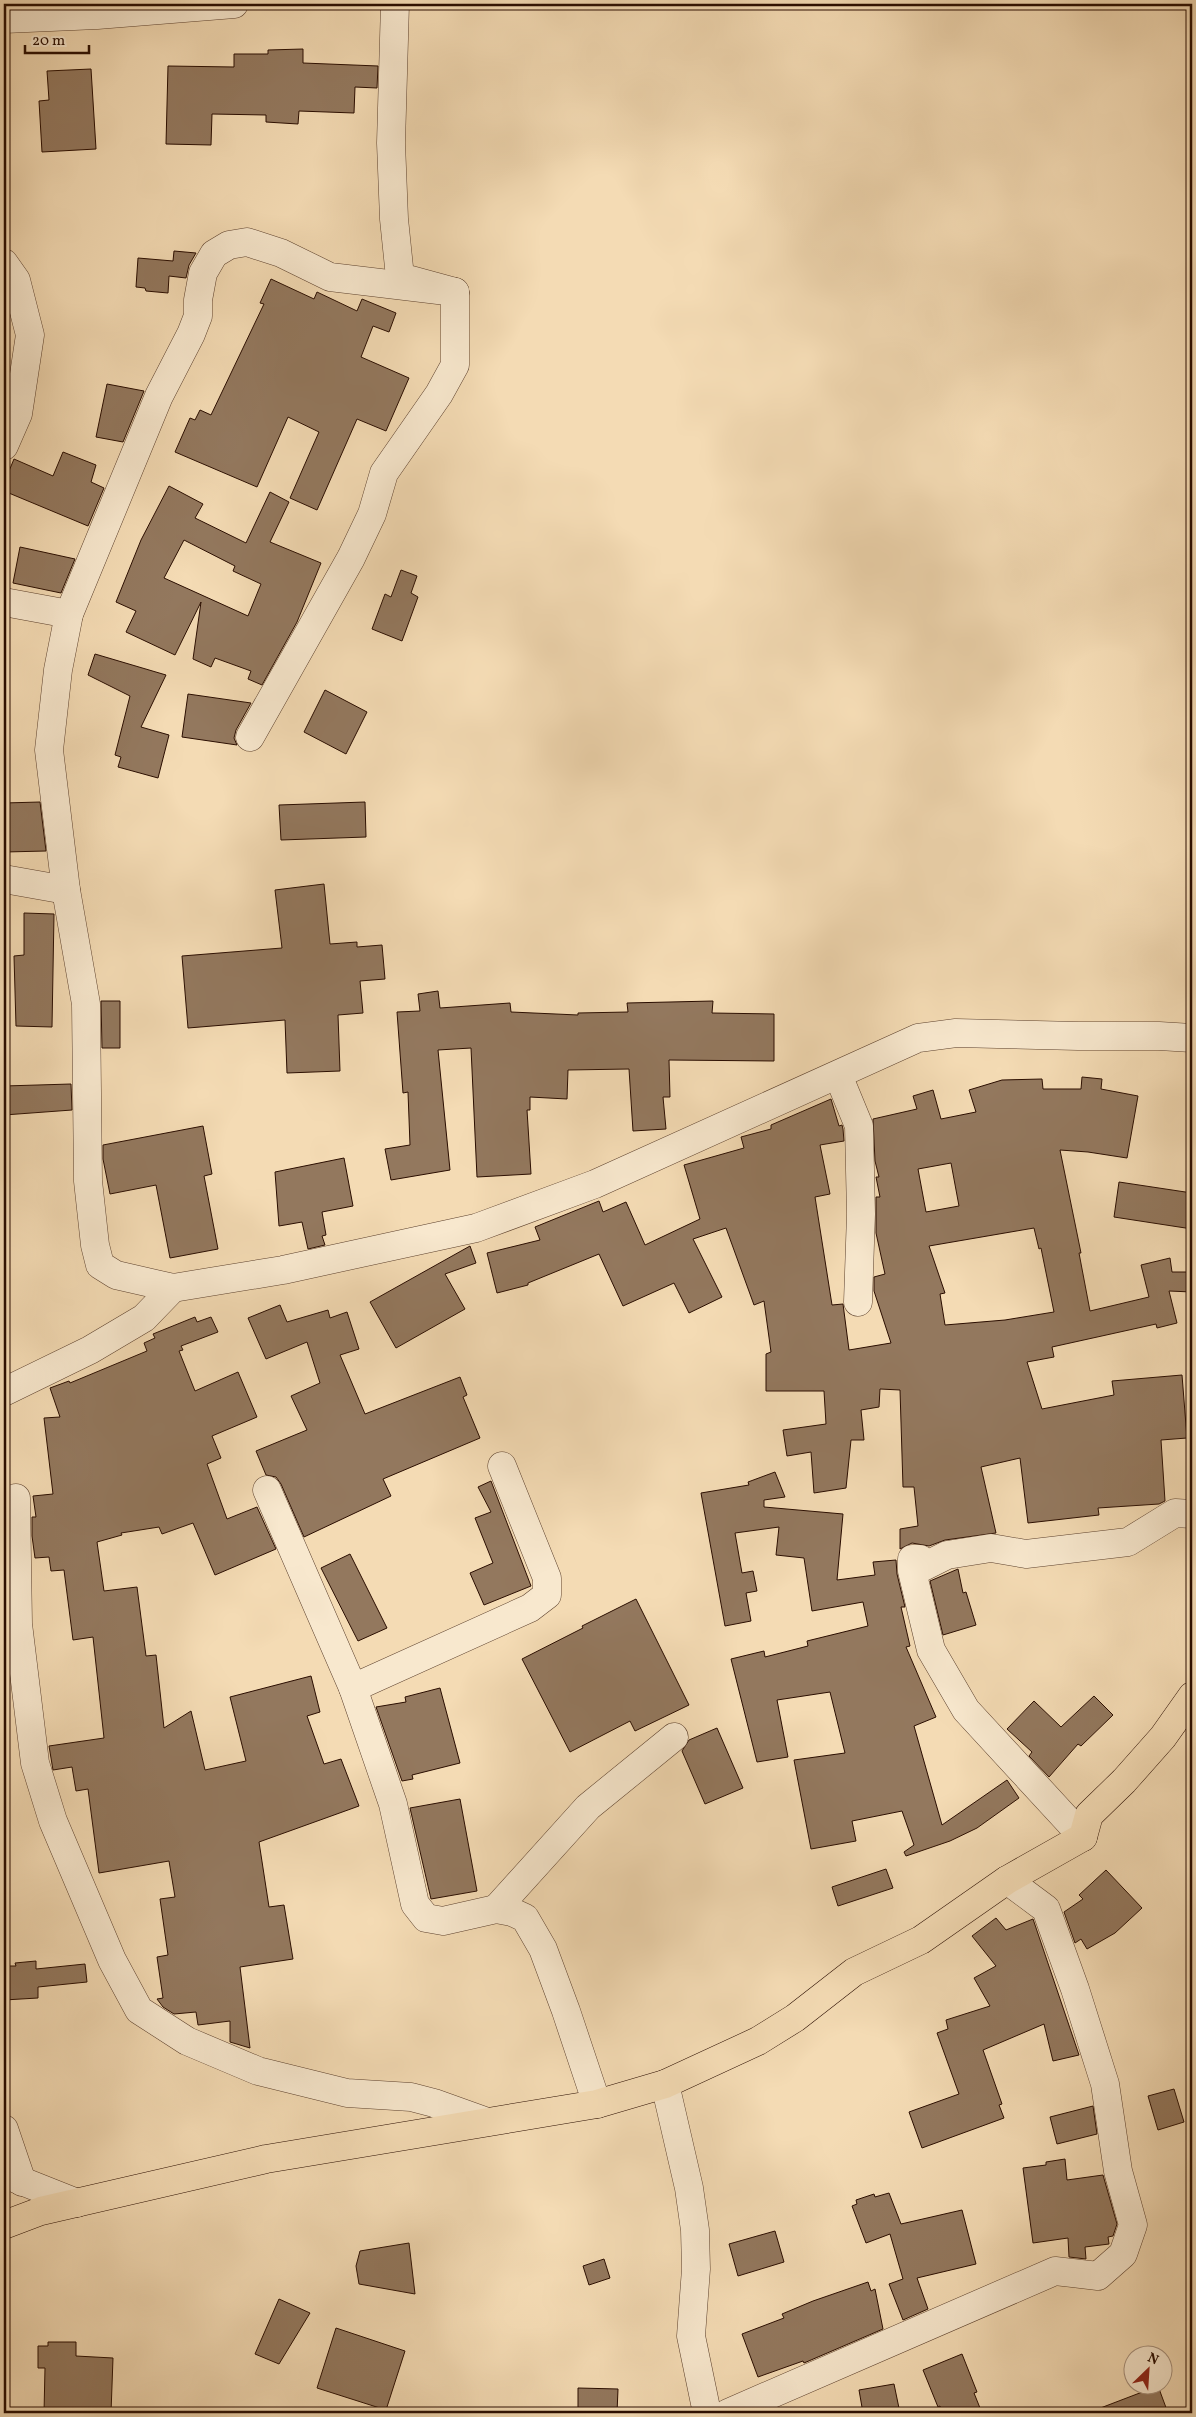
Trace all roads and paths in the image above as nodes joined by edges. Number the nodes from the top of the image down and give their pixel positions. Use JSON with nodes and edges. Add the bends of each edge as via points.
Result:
{"nodes":[{"id":1,"x":234,"y":4,"type":"edge"},
{"id":2,"x":395,"y":4,"type":"edge"},
{"id":3,"x":4,"y":19,"type":"edge"},
{"id":4,"x":4,"y":263,"type":"edge"},
{"id":5,"x":455,"y":292,"type":"junction"},
{"id":6,"x":4,"y":446,"type":"edge"},
{"id":7,"x":4,"y":602,"type":"edge"},
{"id":8,"x":69,"y":614,"type":"junction"},
{"id":9,"x":250,"y":737,"type":"dead end"},
{"id":10,"x":4,"y":879,"type":"edge"},
{"id":11,"x":66,"y":890,"type":"junction"},
{"id":12,"x":1192,"y":1038,"type":"edge"},
{"id":13,"x":838,"y":1075,"type":"junction"},
{"id":14,"x":173,"y":1288,"type":"junction"},
{"id":15,"x":858,"y":1302,"type":"dead end"},
{"id":16,"x":4,"y":1392,"type":"edge"},
{"id":17,"x":502,"y":1466,"type":"dead end"},
{"id":18,"x":267,"y":1490,"type":"dead end"},
{"id":19,"x":16,"y":1498,"type":"dead end"},
{"id":20,"x":1192,"y":1514,"type":"edge"},
{"id":21,"x":353,"y":1688,"type":"junction"},
{"id":22,"x":1192,"y":1696,"type":"edge"},
{"id":23,"x":674,"y":1737,"type":"dead end"},
{"id":24,"x":1083,"y":1837,"type":"junction"},
{"id":25,"x":1007,"y":1880,"type":"junction"},
{"id":26,"x":496,"y":1909,"type":"junction"},
{"id":27,"x":665,"y":2084,"type":"junction"},
{"id":28,"x":597,"y":2104,"type":"junction"},
{"id":29,"x":487,"y":2122,"type":"junction"},
{"id":30,"x":4,"y":2129,"type":"edge"},
{"id":31,"x":13,"y":2178,"type":"edge"},
{"id":32,"x":77,"y":2203,"type":"junction"},
{"id":33,"x":41,"y":2211,"type":"junction"},
{"id":34,"x":4,"y":2215,"type":"edge"},
{"id":35,"x":4,"y":2225,"type":"edge"},
{"id":36,"x":707,"y":2413,"type":"edge"},
{"id":37,"x":728,"y":2413,"type":"edge"}],
"edges":[{"from":1,"to":3,"type":"street"},
{"from":2,"to":5,"type":"street","via":[[392,143],[394,219],[400,277]]},
{"from":4,"to":6,"type":"street","via":[[16,280],[30,335],[18,414]]},
{"from":5,"to":8,"type":"street","via":[[330,277],[281,253],[246,242],[229,245],[214,254],[203,273],[198,316],[191,334],[159,396]]},
{"from":5,"to":9,"type":"street","via":[[455,365],[439,394],[384,473],[372,514],[352,558]]},
{"from":7,"to":8,"type":"street"},
{"from":8,"to":11,"type":"street","via":[[48,750]]},
{"from":10,"to":11,"type":"street"},
{"from":11,"to":14,"type":"street","via":[[86,1004],[88,1181],[100,1265],[116,1275]]},
{"from":12,"to":13,"type":"street","via":[[956,1033],[918,1038]]},
{"from":13,"to":14,"type":"street","via":[[595,1184],[476,1228],[284,1270]]},
{"from":13,"to":15,"type":"street","via":[[858,1126],[861,1214]]},
{"from":14,"to":16,"type":"street","via":[[144,1318],[90,1350]]},
{"from":17,"to":21,"type":"street","via":[[547,1578],[547,1595],[530,1608]]},
{"from":18,"to":21,"type":"street"},
{"from":19,"to":29,"type":"street","via":[[18,1624],[35,1762],[53,1821],[112,1960],[139,2010],[187,2041],[258,2071],[347,2093],[434,2102]]},
{"from":20,"to":24,"type":"street","via":[[1175,1513],[1128,1542],[1026,1554],[991,1548],[947,1555],[919,1569],[920,1559],[912,1559],[931,1650],[966,1710]]},
{"from":21,"to":26,"type":"street","via":[[393,1804],[415,1904],[426,1918],[443,1921]]},
{"from":22,"to":24,"type":"main road","via":[[1163,1737],[1089,1815]]},
{"from":23,"to":26,"type":"street","via":[[588,1807]]},
{"from":24,"to":25,"type":"main road"},
{"from":25,"to":27,"type":"main road","via":[[921,1940],[854,1972],[795,2018],[758,2041]]},
{"from":25,"to":37,"type":"street","via":[[1046,1908],[1102,2074],[1118,2171],[1133,2225],[1123,2254],[1098,2276],[1055,2271]]},
{"from":26,"to":28,"type":"street","via":[[525,1918],[543,1949]]},
{"from":27,"to":28,"type":"main road"},
{"from":27,"to":36,"type":"street","via":[[694,2222],[696,2269],[691,2336]]},
{"from":28,"to":29,"type":"main road"},
{"from":29,"to":32,"type":"main road","via":[[266,2159]]},
{"from":30,"to":31,"type":"street"},
{"from":31,"to":32,"type":"street"},
{"from":32,"to":33,"type":"main road"},
{"from":33,"to":34,"type":"main road"},
{"from":33,"to":35,"type":"main road"}]}
